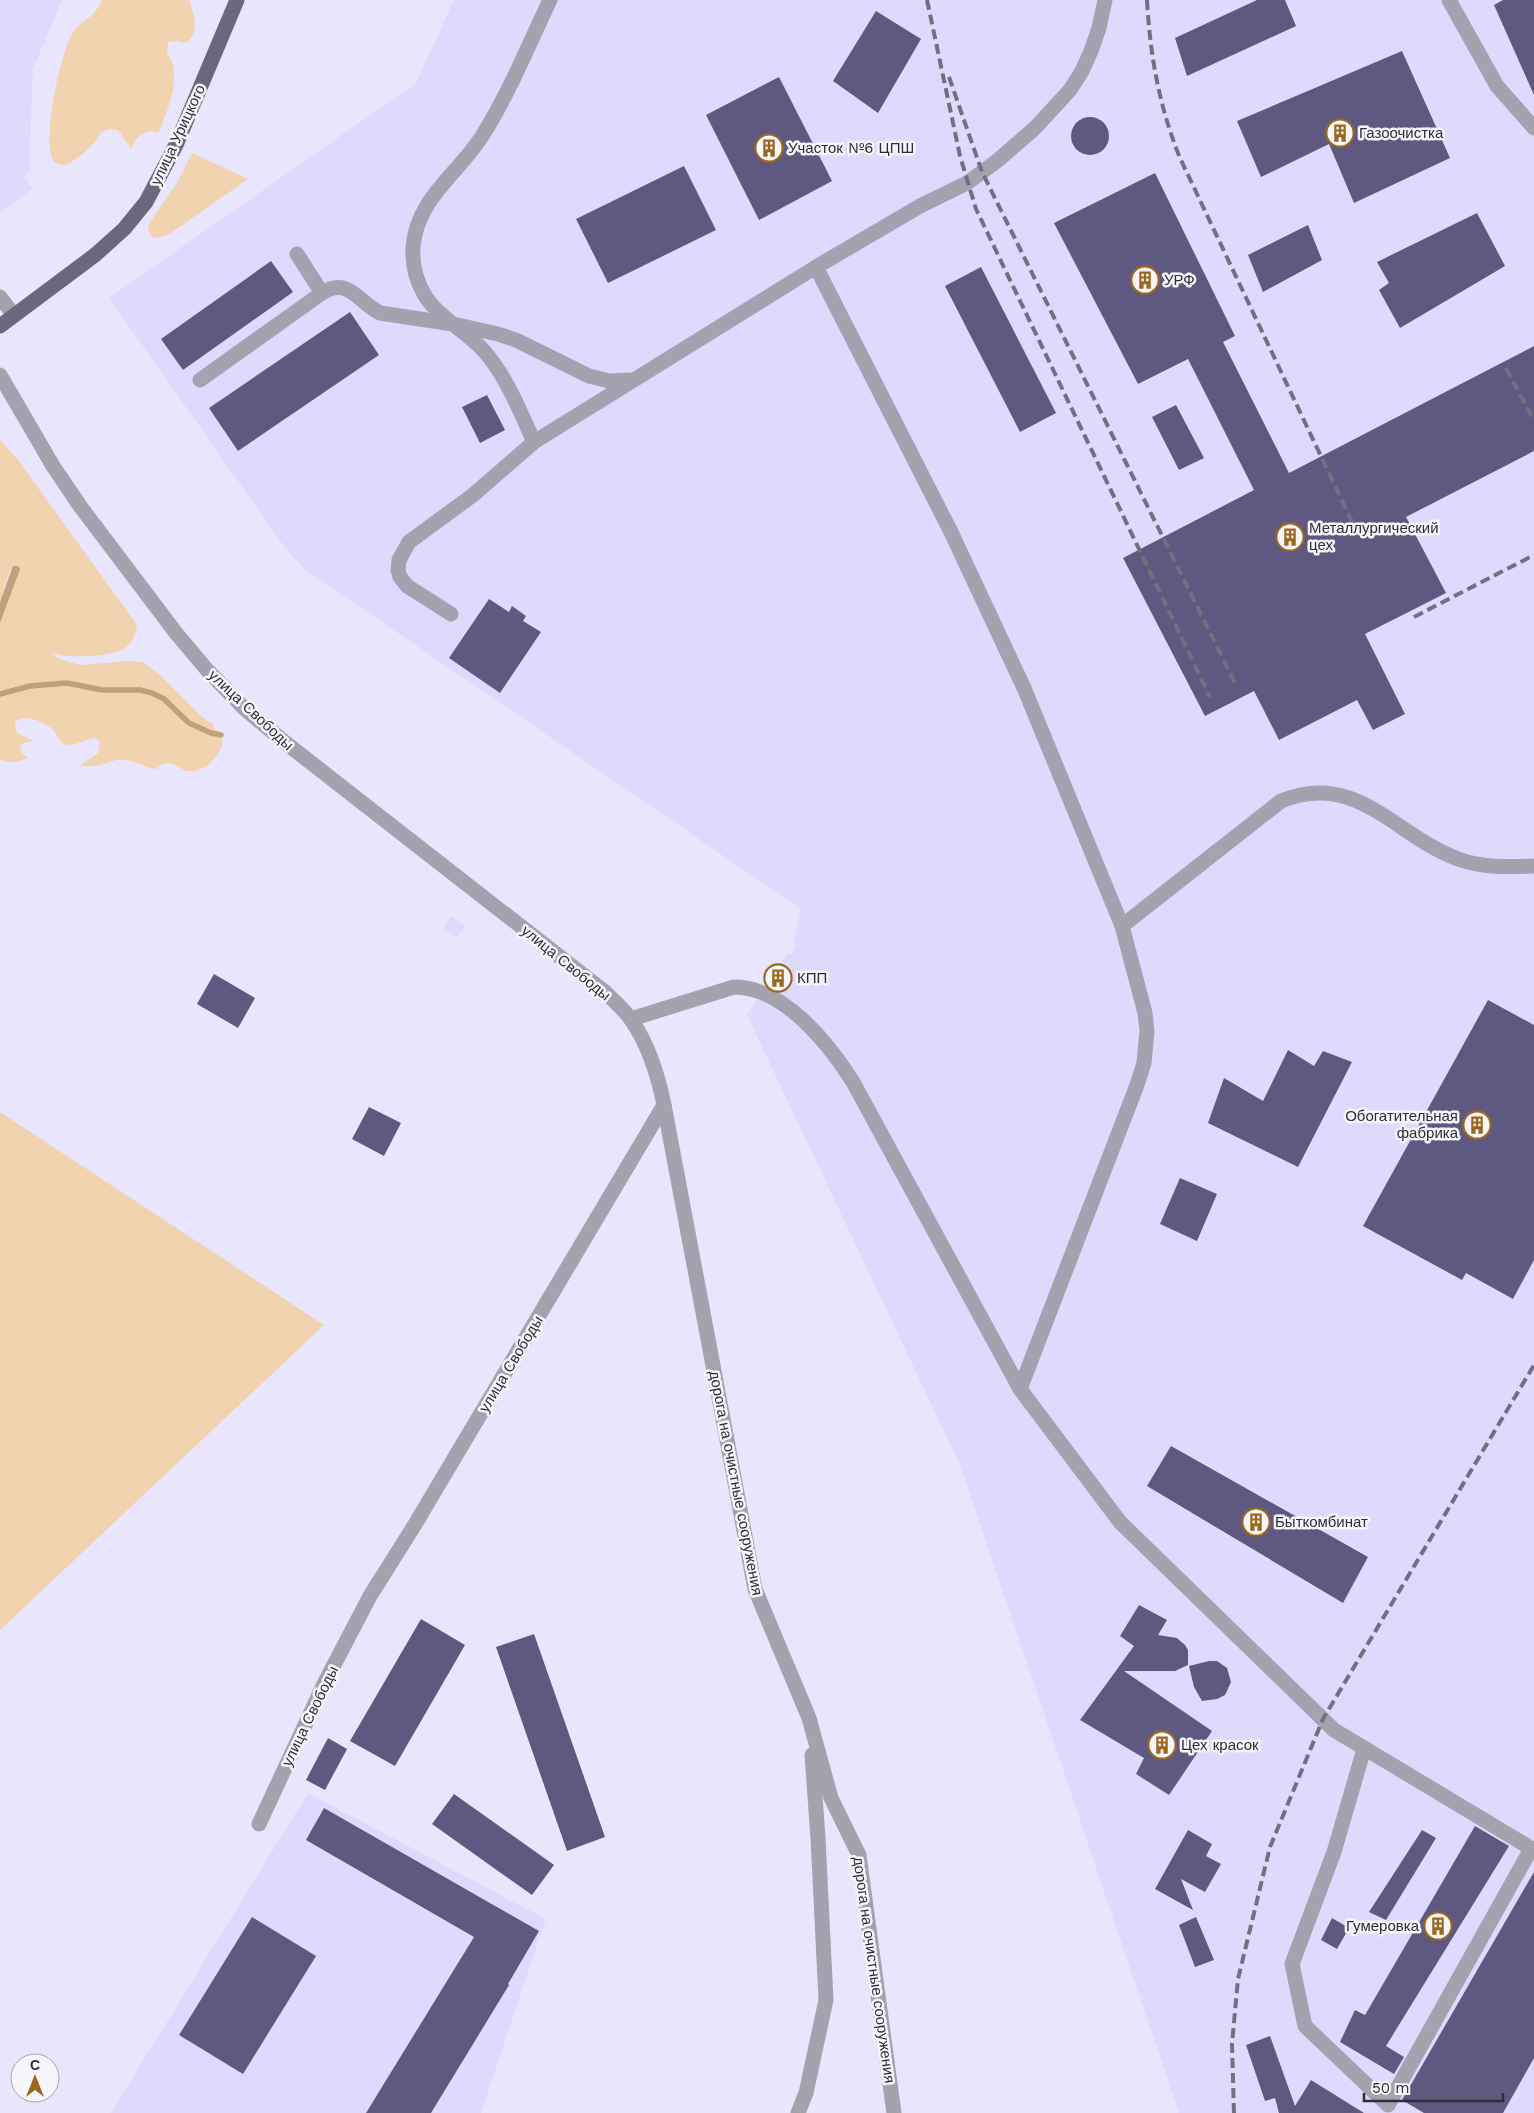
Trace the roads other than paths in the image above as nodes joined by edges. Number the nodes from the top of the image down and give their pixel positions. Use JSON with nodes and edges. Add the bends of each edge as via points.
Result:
{"nodes":[{"id":1,"x":237,"y":0,"type":"edge"},
{"id":2,"x":550,"y":0,"type":"edge"},
{"id":3,"x":1105,"y":0,"type":"edge"},
{"id":4,"x":1449,"y":0,"type":"edge"},
{"id":5,"x":1534,"y":128,"type":"edge"},
{"id":6,"x":297,"y":254,"type":"dead end"},
{"id":7,"x":816,"y":267,"type":"junction"},
{"id":8,"x":322,"y":293,"type":"junction"},
{"id":9,"x":0,"y":297,"type":"edge"},
{"id":10,"x":13,"y":314,"type":"junction"},
{"id":11,"x":453,"y":324,"type":"junction"},
{"id":12,"x":0,"y":326,"type":"edge"},
{"id":13,"x":0,"y":375,"type":"edge"},
{"id":14,"x":200,"y":380,"type":"dead end"},
{"id":15,"x":632,"y":380,"type":"junction"},
{"id":16,"x":534,"y":442,"type":"junction"},
{"id":17,"x":451,"y":614,"type":"dead end"},
{"id":18,"x":1534,"y":866,"type":"edge"},
{"id":19,"x":1122,"y":926,"type":"junction"},
{"id":20,"x":631,"y":1019,"type":"junction"},
{"id":21,"x":664,"y":1105,"type":"junction"},
{"id":22,"x":1020,"y":1389,"type":"junction"},
{"id":23,"x":809,"y":1718,"type":"junction"},
{"id":24,"x":1364,"y":1749,"type":"junction"},
{"id":25,"x":259,"y":1824,"type":"dead end"},
{"id":26,"x":1533,"y":1850,"type":"edge"},
{"id":27,"x":798,"y":2113,"type":"edge"},
{"id":28,"x":894,"y":2113,"type":"edge"}],
"edges":[{"from":1,"to":10,"type":"main road","name":"улица Урицкого","via":[[176,145],[146,202],[124,230],[95,255]]},
{"from":2,"to":11,"type":"street","via":[[483,135],[435,194],[416,227],[413,255],[419,283],[425,296]]},
{"from":3,"to":7,"type":"street","via":[[1099,28],[1082,71],[1064,97],[1018,144],[967,183],[920,206]]},
{"from":4,"to":5,"type":"street","via":[[1497,86]]},
{"from":6,"to":8,"type":"street"},
{"from":7,"to":15,"type":"street"},
{"from":7,"to":19,"type":"street","via":[[951,532],[1021,680]]},
{"from":8,"to":11,"type":"street","via":[[339,286],[380,313]]},
{"from":8,"to":14,"type":"street"},
{"from":9,"to":10,"type":"street"},
{"from":10,"to":12,"type":"main road","name":"улица Урицкого"},
{"from":11,"to":15,"type":"street","via":[[516,340],[589,376],[609,382]]},
{"from":11,"to":16,"type":"street","via":[[485,353],[514,397]]},
{"from":13,"to":20,"type":"street","name":"улица Свободы","via":[[80,506],[170,626],[214,678],[287,744],[605,992]]},
{"from":15,"to":16,"type":"street"},
{"from":16,"to":17,"type":"street","via":[[473,495],[409,542],[401,553],[398,570],[407,586]]},
{"from":18,"to":19,"type":"street","via":[[1479,866],[1436,848],[1354,799],[1339,794],[1307,793],[1281,801]]},
{"from":19,"to":22,"type":"street","via":[[1145,1013],[1147,1044],[1144,1063],[1114,1149]]},
{"from":20,"to":21,"type":"street","name":"улица Свободы","via":[[652,1057]]},
{"from":20,"to":22,"type":"street","via":[[734,986],[744,986],[775,1000],[822,1037],[853,1082]]},
{"from":21,"to":23,"type":"street","name":"дорога на очистные сооружения","via":[[755,1590]]},
{"from":21,"to":25,"type":"street","name":"улица Свободы","via":[[370,1596],[325,1682]]},
{"from":22,"to":24,"type":"street","via":[[1120,1522],[1334,1730]]},
{"from":23,"to":27,"type":"street","via":[[826,2000],[806,2094]]},
{"from":23,"to":28,"type":"street","name":"дорога на очистные сооружения","via":[[830,1798],[859,1855]]},
{"from":24,"to":26,"type":"street"},
{"from":24,"to":26,"type":"street","via":[[1334,1852],[1292,1964],[1305,2026],[1388,2105]]}]}
